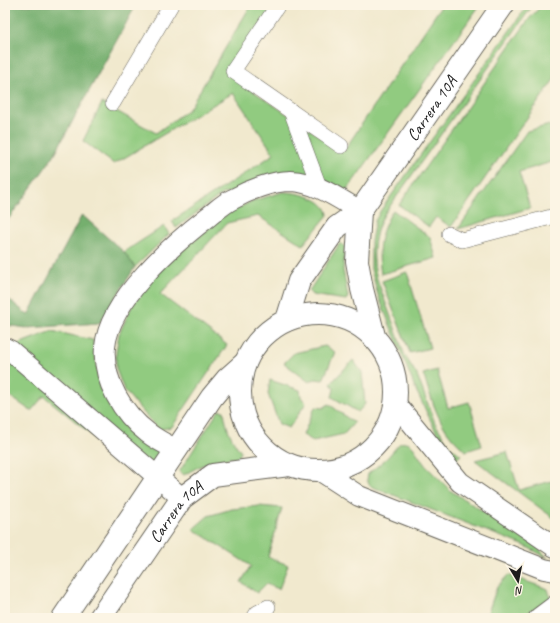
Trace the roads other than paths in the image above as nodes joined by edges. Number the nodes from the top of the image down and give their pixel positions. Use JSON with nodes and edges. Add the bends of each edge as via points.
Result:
{"nodes":[{"id":1,"x":171,"y":5,"type":"edge"},
{"id":2,"x":278,"y":5,"type":"edge"},
{"id":3,"x":503,"y":5,"type":"edge"},
{"id":4,"x":113,"y":103,"type":"dead end"},
{"id":5,"x":291,"y":111,"type":"junction"},
{"id":6,"x":341,"y":146,"type":"dead end"},
{"id":7,"x":320,"y":189,"type":"junction"},
{"id":8,"x":360,"y":211,"type":"junction"},
{"id":9,"x":555,"y":216,"type":"edge"},
{"id":10,"x":449,"y":234,"type":"dead end"},
{"id":11,"x":287,"y":320,"type":"junction"},
{"id":12,"x":374,"y":336,"type":"junction"},
{"id":13,"x":5,"y":348,"type":"edge"},
{"id":14,"x":245,"y":363,"type":"junction"},
{"id":15,"x":396,"y":404,"type":"junction"},
{"id":16,"x":177,"y":450,"type":"junction"},
{"id":17,"x":289,"y":465,"type":"junction"},
{"id":18,"x":319,"y":470,"type":"junction"},
{"id":19,"x":158,"y":477,"type":"junction"},
{"id":20,"x":182,"y":498,"type":"junction"},
{"id":21,"x":555,"y":546,"type":"edge"},
{"id":22,"x":555,"y":571,"type":"edge"},
{"id":23,"x":555,"y":606,"type":"edge"},
{"id":24,"x":268,"y":607,"type":"dead end"},
{"id":25,"x":63,"y":618,"type":"edge"},
{"id":26,"x":100,"y":618,"type":"edge"},
{"id":27,"x":254,"y":618,"type":"edge"},
{"id":28,"x":539,"y":618,"type":"edge"}],
"edges":[{"from":1,"to":4,"type":"street"},
{"from":2,"to":5,"type":"street","via":[[233,71]]},
{"from":3,"to":8,"type":"street","name":"Carrera 10A"},
{"from":5,"to":6,"type":"street"},
{"from":5,"to":7,"type":"street"},
{"from":7,"to":8,"type":"street"},
{"from":7,"to":16,"type":"street","via":[[291,181],[270,184],[232,199],[179,239],[143,277],[112,322],[105,348],[112,391],[128,413],[148,433]]},
{"from":8,"to":11,"type":"street","via":[[337,226],[299,281]]},
{"from":8,"to":12,"type":"street","via":[[357,261]]},
{"from":9,"to":10,"type":"street","via":[[462,240]]},
{"from":11,"to":12,"type":"street","via":[[317,313],[348,319]]},
{"from":11,"to":14,"type":"street","via":[[262,337]]},
{"from":12,"to":15,"type":"street","via":[[391,361],[397,391]]},
{"from":13,"to":19,"type":"street"},
{"from":14,"to":16,"type":"street","via":[[212,397]]},
{"from":14,"to":17,"type":"street","via":[[240,393],[246,423],[263,448]]},
{"from":15,"to":18,"type":"street","via":[[392,421],[375,446],[350,464]]},
{"from":15,"to":21,"type":"street","via":[[460,482]]},
{"from":16,"to":19,"type":"street"},
{"from":17,"to":18,"type":"street"},
{"from":17,"to":20,"type":"street","name":"Carrera 10A","via":[[214,475]]},
{"from":18,"to":22,"type":"street","via":[[359,496],[544,569]]},
{"from":19,"to":20,"type":"street"},
{"from":19,"to":25,"type":"street"},
{"from":20,"to":26,"type":"street","name":"Carrera 10A"},
{"from":23,"to":28,"type":"street"},
{"from":24,"to":27,"type":"street","via":[[257,613]]}]}
